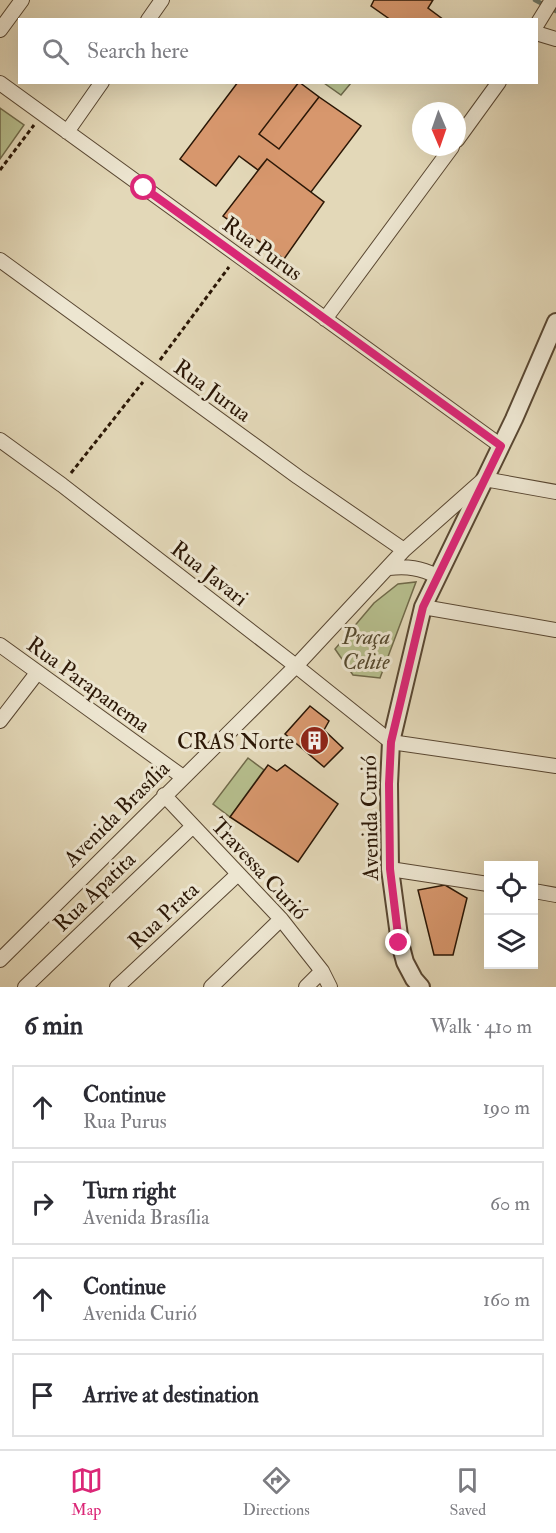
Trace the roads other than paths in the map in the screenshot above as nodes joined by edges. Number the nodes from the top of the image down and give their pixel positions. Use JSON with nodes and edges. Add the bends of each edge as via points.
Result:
{"nodes":[{"id":1,"x":22,"y":0,"type":"edge"},
{"id":2,"x":162,"y":0,"type":"edge"},
{"id":3,"x":552,"y":0,"type":"edge"},
{"id":4,"x":149,"y":18,"type":"edge"},
{"id":5,"x":538,"y":24,"type":"edge"},
{"id":6,"x":0,"y":30,"type":"edge"},
{"id":7,"x":538,"y":33,"type":"edge"},
{"id":8,"x":556,"y":39,"type":"edge"},
{"id":9,"x":0,"y":83,"type":"edge"},
{"id":10,"x":101,"y":84,"type":"edge"},
{"id":11,"x":498,"y":84,"type":"edge"},
{"id":12,"x":466,"y":128,"type":"edge"},
{"id":13,"x":67,"y":132,"type":"junction"},
{"id":14,"x":445,"y":156,"type":"edge"},
{"id":15,"x":0,"y":260,"type":"edge"},
{"id":16,"x":325,"y":319,"type":"junction"},
{"id":17,"x":556,"y":322,"type":"edge"},
{"id":18,"x":0,"y":440,"type":"edge"},
{"id":19,"x":501,"y":446,"type":"junction"},
{"id":20,"x":484,"y":479,"type":"junction"},
{"id":21,"x":556,"y":492,"type":"edge"},
{"id":22,"x":404,"y":550,"type":"junction"},
{"id":23,"x":389,"y":568,"type":"junction"},
{"id":24,"x":437,"y":576,"type":"junction"},
{"id":25,"x":423,"y":607,"type":"junction"},
{"id":26,"x":556,"y":630,"type":"edge"},
{"id":27,"x":0,"y":645,"type":"edge"},
{"id":28,"x":296,"y":666,"type":"junction"},
{"id":29,"x":37,"y":673,"type":"junction"},
{"id":30,"x":0,"y":721,"type":"edge"},
{"id":31,"x":391,"y":742,"type":"junction"},
{"id":32,"x":556,"y":766,"type":"edge"},
{"id":33,"x":183,"y":777,"type":"junction"},
{"id":34,"x":164,"y":795,"type":"junction"},
{"id":35,"x":193,"y":826,"type":"junction"},
{"id":36,"x":390,"y":869,"type":"junction"},
{"id":37,"x":238,"y":874,"type":"junction"},
{"id":38,"x":484,"y":883,"type":"edge"},
{"id":39,"x":538,"y":892,"type":"edge"},
{"id":40,"x":556,"y":895,"type":"edge"},
{"id":41,"x":281,"y":919,"type":"junction"},
{"id":42,"x":0,"y":960,"type":"edge"},
{"id":43,"x":322,"y":971,"type":"junction"},
{"id":44,"x":25,"y":987,"type":"edge"},
{"id":45,"x":117,"y":987,"type":"edge"},
{"id":46,"x":211,"y":987,"type":"edge"},
{"id":47,"x":306,"y":987,"type":"edge"},
{"id":48,"x":330,"y":987,"type":"edge"},
{"id":49,"x":421,"y":987,"type":"edge"}],
"edges":[{"from":1,"to":6,"type":"street"},
{"from":2,"to":4,"type":"street"},
{"from":3,"to":5,"type":"street"},
{"from":7,"to":8,"type":"street"},
{"from":9,"to":13,"type":"street","name":"Rua Purus"},
{"from":10,"to":13,"type":"street"},
{"from":11,"to":12,"type":"street"},
{"from":13,"to":16,"type":"street","name":"Rua Purus"},
{"from":14,"to":16,"type":"street"},
{"from":15,"to":22,"type":"street","name":"Rua Jurua"},
{"from":16,"to":19,"type":"street","name":"Rua Purus"},
{"from":17,"to":19,"type":"street","name":"Avenida Brasília"},
{"from":18,"to":28,"type":"street","name":"Rua Javari"},
{"from":19,"to":20,"type":"street","name":"Avenida Brasília"},
{"from":20,"to":21,"type":"street"},
{"from":20,"to":22,"type":"street","name":"Avenida Brasília"},
{"from":20,"to":24,"type":"street","name":"Avenida Brasília"},
{"from":22,"to":23,"type":"street","name":"Avenida Brasília"},
{"from":23,"to":24,"type":"street","via":[[407,566]]},
{"from":23,"to":28,"type":"street","name":"Avenida Brasília"},
{"from":24,"to":25,"type":"street","name":"Avenida Curió"},
{"from":25,"to":26,"type":"street"},
{"from":25,"to":31,"type":"street","name":"Avenida Curió"},
{"from":27,"to":29,"type":"street","name":"Rua Parapanema"},
{"from":28,"to":31,"type":"street","name":"Rua Javari"},
{"from":28,"to":33,"type":"street","name":"Avenida Brasília"},
{"from":29,"to":30,"type":"street"},
{"from":29,"to":33,"type":"street","name":"Rua Parapanema"},
{"from":31,"to":32,"type":"street"},
{"from":31,"to":36,"type":"street","name":"Avenida Curió"},
{"from":33,"to":34,"type":"street","name":"Avenida Brasília"},
{"from":34,"to":35,"type":"street","name":"Travessa Curió"},
{"from":34,"to":42,"type":"street","name":"Avenida Brasília"},
{"from":35,"to":37,"type":"street","name":"Travessa Curió"},
{"from":35,"to":44,"type":"street","name":"Rua Apatita"},
{"from":36,"to":38,"type":"street"},
{"from":36,"to":49,"type":"street","name":"Avenida Curió","via":[[399,943],[405,962]]},
{"from":37,"to":41,"type":"street","name":"Travessa Curió"},
{"from":37,"to":45,"type":"street","name":"Rua Prata"},
{"from":39,"to":40,"type":"street"},
{"from":41,"to":43,"type":"street","name":"Travessa Curió"},
{"from":41,"to":46,"type":"street"},
{"from":43,"to":47,"type":"street"},
{"from":43,"to":48,"type":"street","name":"Travessa Curió"}]}
